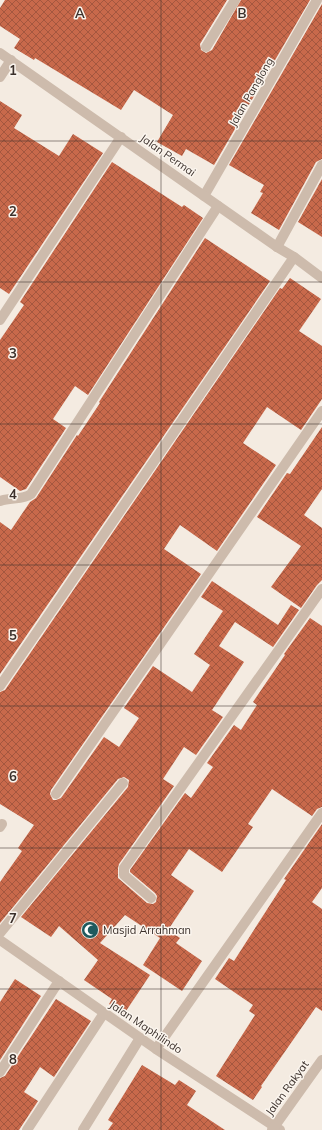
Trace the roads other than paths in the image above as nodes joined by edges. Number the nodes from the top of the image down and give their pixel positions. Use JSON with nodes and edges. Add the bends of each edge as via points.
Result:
{"nodes":[{"id":1,"x":235,"y":0,"type":"edge"},
{"id":2,"x":317,"y":0,"type":"edge"},
{"id":3,"x":206,"y":47,"type":"dead end"},
{"id":4,"x":0,"y":53,"type":"edge"},
{"id":5,"x":11,"y":60,"type":"junction"},
{"id":6,"x":0,"y":77,"type":"edge"},
{"id":7,"x":121,"y":137,"type":"junction"},
{"id":8,"x":322,"y":165,"type":"edge"},
{"id":9,"x":204,"y":196,"type":"junction"},
{"id":10,"x":218,"y":206,"type":"junction"},
{"id":11,"x":277,"y":247,"type":"junction"},
{"id":12,"x":294,"y":257,"type":"junction"},
{"id":13,"x":322,"y":278,"type":"edge"},
{"id":14,"x":0,"y":320,"type":"edge"},
{"id":15,"x":322,"y":411,"type":"edge"},
{"id":16,"x":0,"y":501,"type":"edge"},
{"id":17,"x":322,"y":589,"type":"edge"},
{"id":18,"x":0,"y":686,"type":"edge"},
{"id":19,"x":123,"y":783,"type":"dead end"},
{"id":20,"x":56,"y":794,"type":"dead end"},
{"id":21,"x":322,"y":813,"type":"edge"},
{"id":22,"x":151,"y":898,"type":"dead end"},
{"id":23,"x":0,"y":933,"type":"edge"},
{"id":24,"x":0,"y":940,"type":"edge"},
{"id":25,"x":59,"y":981,"type":"junction"},
{"id":26,"x":104,"y":1012,"type":"junction"},
{"id":27,"x":140,"y":1038,"type":"junction"},
{"id":28,"x":156,"y":1049,"type":"junction"},
{"id":29,"x":322,"y":1060,"type":"edge"},
{"id":30,"x":0,"y":1072,"type":"edge"},
{"id":31,"x":276,"y":1128,"type":"edge"},
{"id":32,"x":27,"y":1130,"type":"edge"},
{"id":33,"x":83,"y":1130,"type":"edge"}],
"edges":[{"from":1,"to":3,"type":"street"},
{"from":2,"to":9,"type":"street","name":"Jalan Panglong"},
{"from":4,"to":5,"type":"street","name":"Jalan Permai"},
{"from":5,"to":6,"type":"street"},
{"from":5,"to":7,"type":"street","name":"Jalan Permai"},
{"from":7,"to":9,"type":"street","name":"Jalan Permai"},
{"from":7,"to":14,"type":"street"},
{"from":8,"to":11,"type":"street"},
{"from":9,"to":10,"type":"street","name":"Jalan Permai"},
{"from":10,"to":11,"type":"street","name":"Jalan Permai"},
{"from":10,"to":16,"type":"street","via":[[31,494]]},
{"from":11,"to":12,"type":"street","name":"Jalan Permai"},
{"from":12,"to":13,"type":"street","name":"Jalan Permai"},
{"from":12,"to":18,"type":"street"},
{"from":15,"to":20,"type":"street"},
{"from":17,"to":22,"type":"street","via":[[124,868],[124,875]]},
{"from":19,"to":23,"type":"street"},
{"from":21,"to":28,"type":"street"},
{"from":24,"to":25,"type":"street","name":"Jalan Maphilindo"},
{"from":25,"to":26,"type":"street","name":"Jalan Maphilindo"},
{"from":25,"to":30,"type":"street"},
{"from":26,"to":27,"type":"street","name":"Jalan Maphilindo"},
{"from":26,"to":32,"type":"street"},
{"from":27,"to":28,"type":"street","name":"Jalan Maphilindo"},
{"from":27,"to":33,"type":"street"},
{"from":28,"to":31,"type":"street","name":"Jalan Maphilindo"},
{"from":29,"to":31,"type":"street","name":"Jalan Rakyat"}]}
